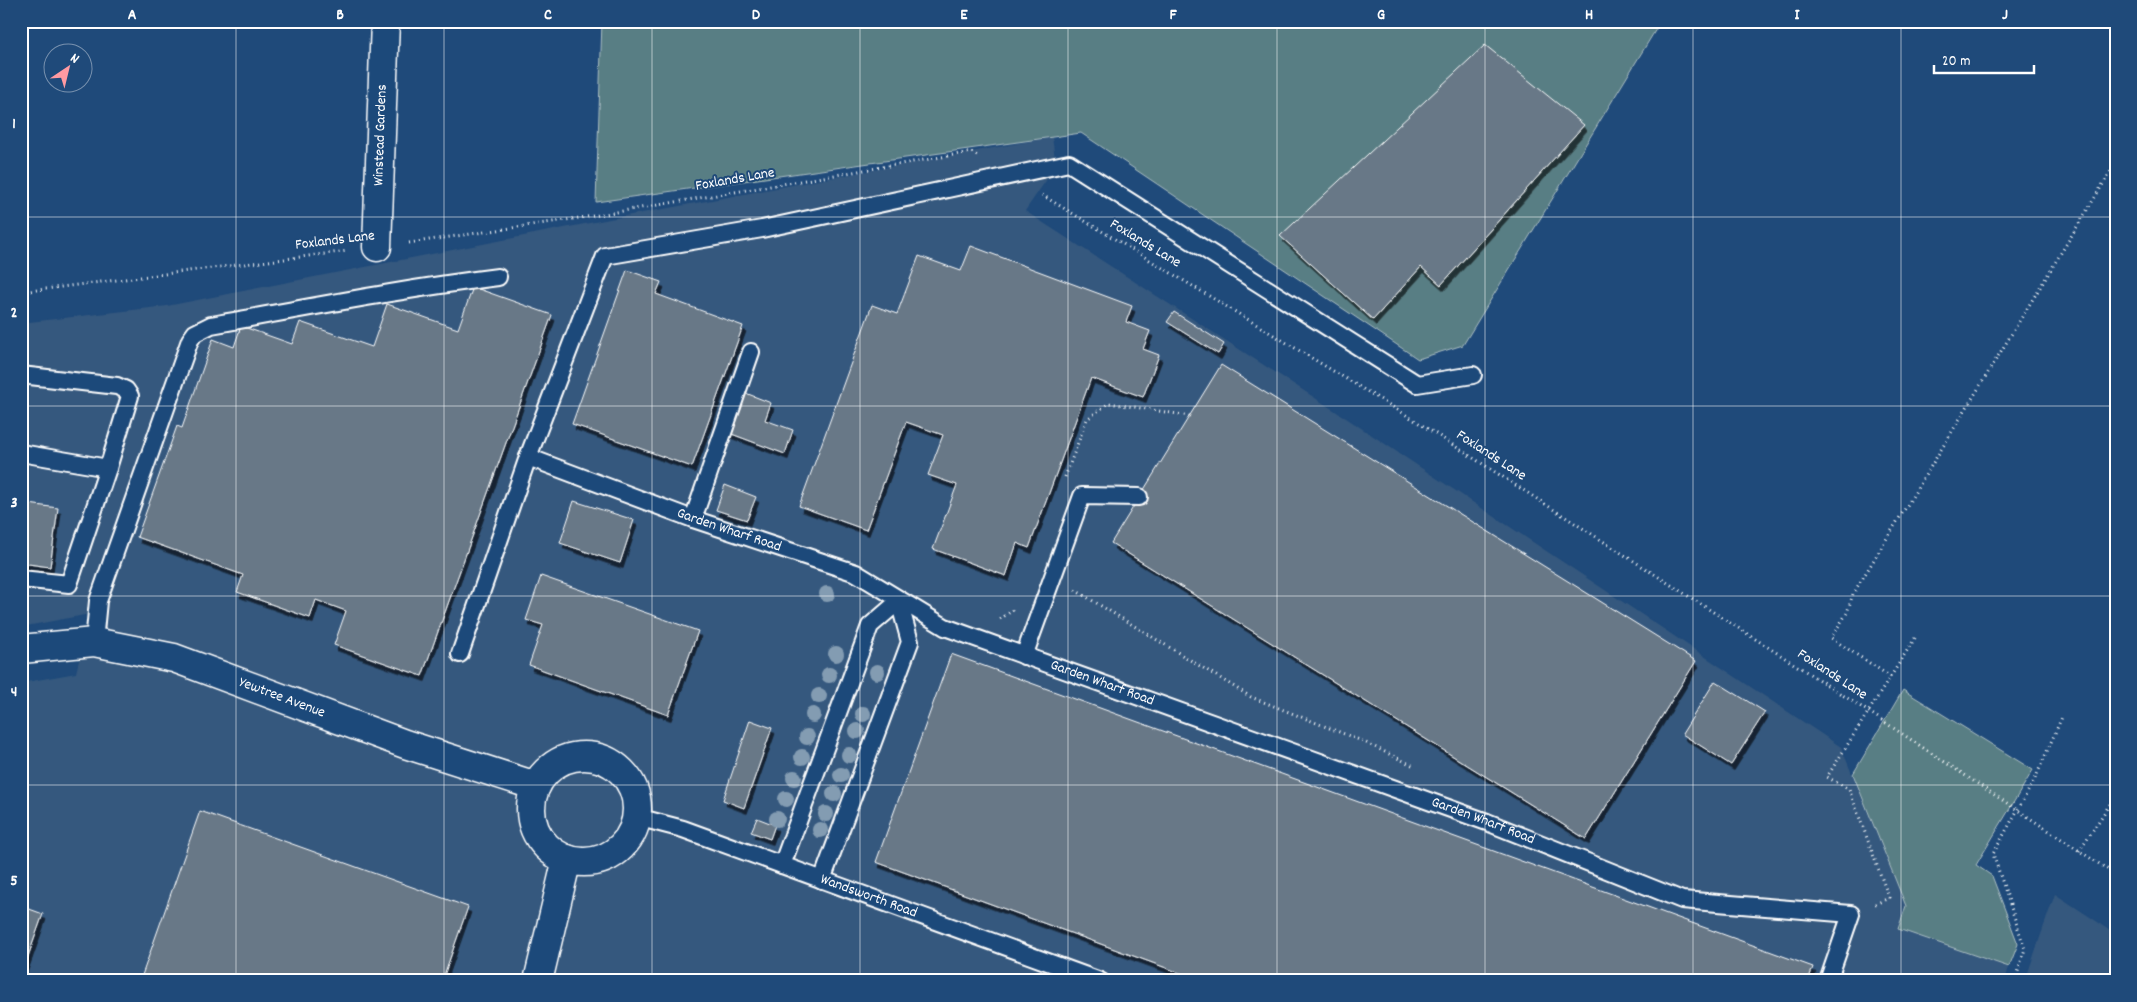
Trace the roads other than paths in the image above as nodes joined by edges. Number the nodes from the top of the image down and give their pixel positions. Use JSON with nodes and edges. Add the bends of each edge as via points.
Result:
{"nodes":[{"id":1,"x":385,"y":21,"type":"edge"},
{"id":2,"x":377,"y":247,"type":"road end"},
{"id":3,"x":498,"y":277,"type":"dead end"},
{"id":4,"x":751,"y":352,"type":"dead end"},
{"id":5,"x":21,"y":376,"type":"edge"},
{"id":6,"x":1474,"y":376,"type":"dead end"},
{"id":7,"x":21,"y":453,"type":"edge"},
{"id":8,"x":528,"y":457,"type":"junction"},
{"id":9,"x":108,"y":468,"type":"junction"},
{"id":10,"x":1139,"y":497,"type":"dead end"},
{"id":11,"x":692,"y":520,"type":"junction"},
{"id":12,"x":21,"y":579,"type":"edge"},
{"id":13,"x":899,"y":601,"type":"junction"},
{"id":14,"x":94,"y":642,"type":"junction"},
{"id":15,"x":21,"y":649,"type":"edge"},
{"id":16,"x":460,"y":654,"type":"dead end"},
{"id":17,"x":1024,"y":656,"type":"junction"},
{"id":18,"x":536,"y":786,"type":"junction"},
{"id":19,"x":637,"y":817,"type":"junction"},
{"id":20,"x":567,"y":859,"type":"junction"},
{"id":21,"x":782,"y":866,"type":"junction"},
{"id":22,"x":822,"y":880,"type":"junction"},
{"id":23,"x":538,"y":981,"type":"edge"},
{"id":24,"x":1100,"y":981,"type":"edge"},
{"id":25,"x":1828,"y":981,"type":"edge"}],
"edges":[{"from":1,"to":2,"type":"street","name":"Winstead Gardens"},
{"from":3,"to":14,"type":"lane","via":[[311,306],[211,325],[195,333],[98,601]]},
{"from":4,"to":11,"type":"lane"},
{"from":5,"to":9,"type":"lane","via":[[117,386],[126,390],[130,396]]},
{"from":6,"to":8,"type":"lane","via":[[1417,384],[1069,163],[762,229],[605,256]]},
{"from":7,"to":9,"type":"lane"},
{"from":8,"to":11,"type":"lane","name":"Garden Wharf Road"},
{"from":8,"to":16,"type":"lane"},
{"from":9,"to":12,"type":"lane","via":[[69,584]]},
{"from":10,"to":17,"type":"lane","via":[[1082,496]]},
{"from":11,"to":13,"type":"lane","name":"Garden Wharf Road","via":[[856,573]]},
{"from":13,"to":17,"type":"lane","name":"Garden Wharf Road","via":[[945,627]]},
{"from":13,"to":21,"type":"lane","via":[[870,626]]},
{"from":13,"to":22,"type":"lane","via":[[910,642]]},
{"from":14,"to":15,"type":"street","name":"Yewtree Avenue"},
{"from":14,"to":18,"type":"street","name":"Yewtree Avenue","via":[[174,658],[405,744]]},
{"from":17,"to":25,"type":"lane","name":"Garden Wharf Road","via":[[1487,822],[1682,900],[1851,914]]},
{"from":18,"to":19,"type":"street","via":[[559,762],[575,756],[592,756],[608,761],[631,784],[637,800]]},
{"from":18,"to":20,"type":"street","via":[[531,803],[532,821],[539,837],[551,851]]},
{"from":19,"to":20,"type":"street","via":[[624,845],[612,855],[597,861]]},
{"from":19,"to":21,"type":"lane","name":"Wandsworth Road","via":[[683,829]]},
{"from":20,"to":23,"type":"street"},
{"from":21,"to":22,"type":"lane","name":"Wandsworth Road"},
{"from":22,"to":24,"type":"lane","name":"Wandsworth Road"}]}
